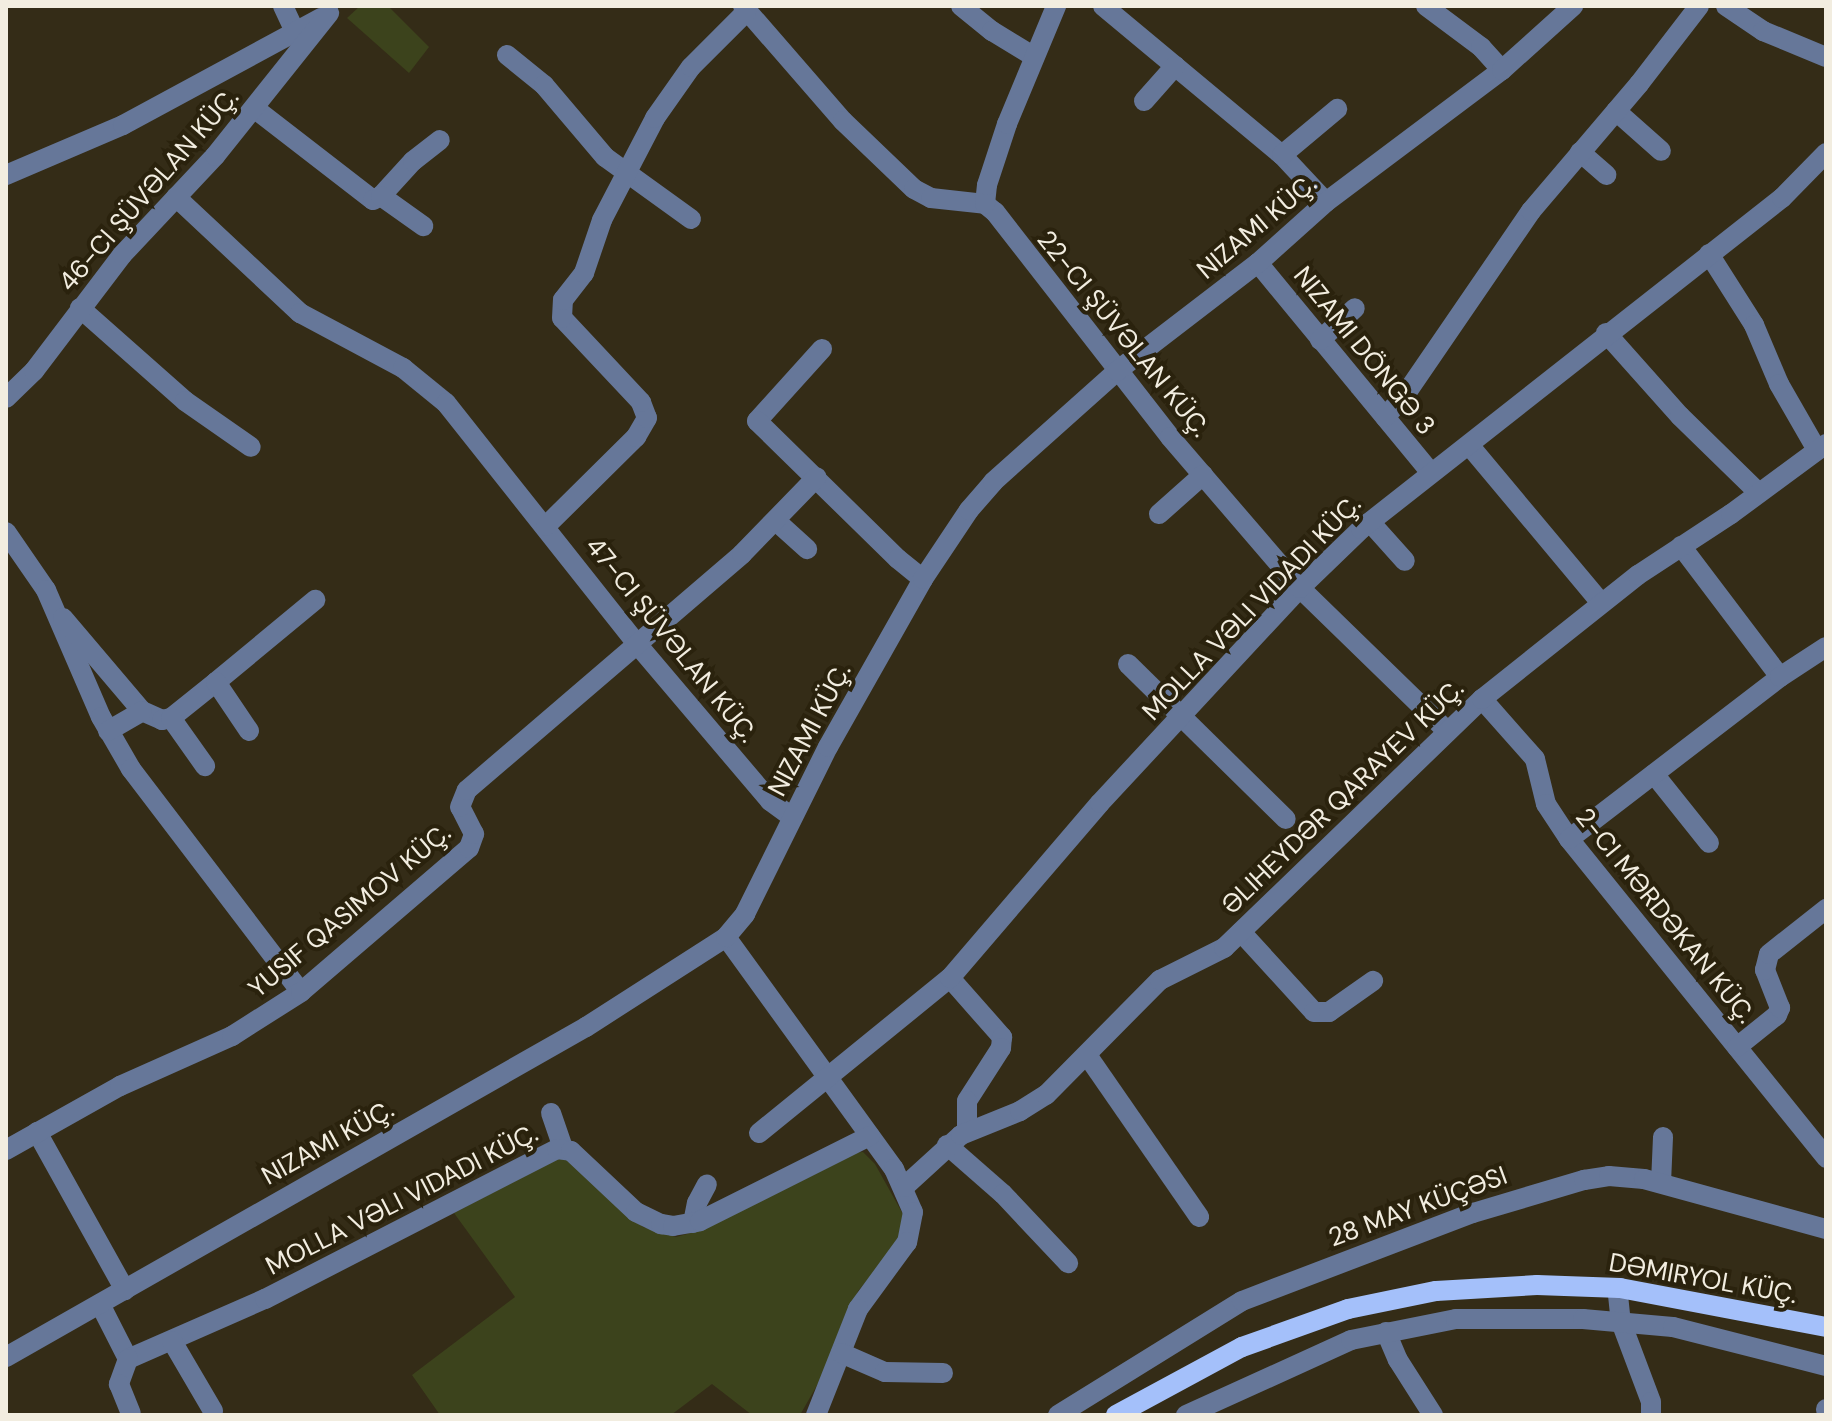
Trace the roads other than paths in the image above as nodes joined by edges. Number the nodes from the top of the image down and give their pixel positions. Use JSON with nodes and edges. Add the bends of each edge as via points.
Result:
{"nodes":[{"id":1,"x":283,"y":6,"type":"edge"},
{"id":2,"x":961,"y":6,"type":"edge"},
{"id":3,"x":1056,"y":6,"type":"edge"},
{"id":4,"x":1426,"y":6,"type":"edge"},
{"id":5,"x":1573,"y":6,"type":"edge"},
{"id":6,"x":1699,"y":6,"type":"edge"},
{"id":7,"x":1726,"y":6,"type":"edge"},
{"id":8,"x":1105,"y":7,"type":"edge"},
{"id":9,"x":744,"y":9,"type":"edge"},
{"id":10,"x":334,"y":10,"type":"edge"},
{"id":11,"x":295,"y":32,"type":"junction"},
{"id":12,"x":270,"y":46,"type":"junction"},
{"id":13,"x":507,"y":55,"type":"dead end"},
{"id":14,"x":1033,"y":56,"type":"junction"},
{"id":15,"x":1826,"y":57,"type":"edge"},
{"id":16,"x":1175,"y":66,"type":"junction"},
{"id":17,"x":287,"y":68,"type":"junction"},
{"id":18,"x":1502,"y":70,"type":"junction"},
{"id":19,"x":1144,"y":101,"type":"dead end"},
{"id":20,"x":254,"y":108,"type":"junction"},
{"id":21,"x":1337,"y":109,"type":"dead end"},
{"id":22,"x":1616,"y":111,"type":"junction"},
{"id":23,"x":440,"y":140,"type":"dead end"},
{"id":24,"x":1661,"y":151,"type":"dead end"},
{"id":25,"x":1580,"y":152,"type":"junction"},
{"id":26,"x":1826,"y":153,"type":"edge"},
{"id":27,"x":1282,"y":155,"type":"junction"},
{"id":28,"x":627,"y":173,"type":"junction"},
{"id":29,"x":6,"y":175,"type":"edge"},
{"id":30,"x":1606,"y":175,"type":"dead end"},
{"id":31,"x":381,"y":196,"type":"junction"},
{"id":32,"x":176,"y":197,"type":"junction"},
{"id":33,"x":1326,"y":202,"type":"junction"},
{"id":34,"x":985,"y":204,"type":"junction"},
{"id":35,"x":691,"y":219,"type":"dead end"},
{"id":36,"x":423,"y":226,"type":"dead end"},
{"id":37,"x":1709,"y":254,"type":"junction"},
{"id":38,"x":1258,"y":263,"type":"junction"},
{"id":39,"x":80,"y":308,"type":"junction"},
{"id":40,"x":1355,"y":308,"type":"dead end"},
{"id":41,"x":1606,"y":333,"type":"junction"},
{"id":42,"x":1320,"y":340,"type":"junction"},
{"id":43,"x":822,"y":349,"type":"dead end"},
{"id":44,"x":1117,"y":371,"type":"junction"},
{"id":45,"x":6,"y":398,"type":"edge"},
{"id":46,"x":1385,"y":417,"type":"junction"},
{"id":47,"x":1469,"y":445,"type":"junction"},
{"id":48,"x":251,"y":447,"type":"dead end"},
{"id":49,"x":1821,"y":447,"type":"edge"},
{"id":50,"x":1431,"y":473,"type":"junction"},
{"id":51,"x":1203,"y":475,"type":"junction"},
{"id":52,"x":817,"y":477,"type":"junction"},
{"id":53,"x":1759,"y":493,"type":"junction"},
{"id":54,"x":1159,"y":514,"type":"dead end"},
{"id":55,"x":776,"y":521,"type":"junction"},
{"id":56,"x":1370,"y":522,"type":"junction"},
{"id":57,"x":546,"y":526,"type":"junction"},
{"id":58,"x":6,"y":532,"type":"edge"},
{"id":59,"x":1681,"y":546,"type":"junction"},
{"id":60,"x":807,"y":549,"type":"dead end"},
{"id":61,"x":1405,"y":561,"type":"dead end"},
{"id":62,"x":923,"y":579,"type":"junction"},
{"id":63,"x":1300,"y":588,"type":"junction"},
{"id":64,"x":315,"y":600,"type":"dead end"},
{"id":65,"x":1601,"y":603,"type":"junction"},
{"id":66,"x":56,"y":611,"type":"junction"},
{"id":67,"x":637,"y":644,"type":"junction"},
{"id":68,"x":1826,"y":647,"type":"edge"},
{"id":69,"x":1128,"y":664,"type":"dead end"},
{"id":70,"x":1780,"y":677,"type":"junction"},
{"id":71,"x":216,"y":682,"type":"junction"},
{"id":72,"x":1482,"y":699,"type":"junction"},
{"id":73,"x":142,"y":711,"type":"junction"},
{"id":74,"x":1180,"y":716,"type":"junction"},
{"id":75,"x":171,"y":718,"type":"junction"},
{"id":76,"x":1446,"y":730,"type":"junction"},
{"id":77,"x":108,"y":731,"type":"junction"},
{"id":78,"x":249,"y":731,"type":"dead end"},
{"id":79,"x":205,"y":766,"type":"dead end"},
{"id":80,"x":1654,"y":774,"type":"junction"},
{"id":81,"x":792,"y":817,"type":"junction"},
{"id":82,"x":1286,"y":819,"type":"dead end"},
{"id":83,"x":1569,"y":839,"type":"junction"},
{"id":84,"x":1709,"y":843,"type":"dead end"},
{"id":85,"x":1826,"y":909,"type":"edge"},
{"id":86,"x":1241,"y":932,"type":"junction"},
{"id":87,"x":726,"y":937,"type":"junction"},
{"id":88,"x":950,"y":978,"type":"junction"},
{"id":89,"x":1373,"y":981,"type":"dead end"},
{"id":90,"x":301,"y":992,"type":"junction"},
{"id":91,"x":1737,"y":1047,"type":"junction"},
{"id":92,"x":1087,"y":1055,"type":"junction"},
{"id":93,"x":827,"y":1080,"type":"junction"},
{"id":94,"x":551,"y":1113,"type":"dead end"},
{"id":95,"x":37,"y":1132,"type":"junction"},
{"id":96,"x":967,"y":1132,"type":"junction"},
{"id":97,"x":759,"y":1133,"type":"dead end"},
{"id":98,"x":870,"y":1136,"type":"junction"},
{"id":99,"x":1663,"y":1137,"type":"dead end"},
{"id":100,"x":947,"y":1145,"type":"junction"},
{"id":101,"x":563,"y":1148,"type":"junction"},
{"id":102,"x":6,"y":1150,"type":"edge"},
{"id":103,"x":1826,"y":1158,"type":"edge"},
{"id":104,"x":1661,"y":1183,"type":"junction"},
{"id":105,"x":707,"y":1184,"type":"dead end"},
{"id":106,"x":904,"y":1187,"type":"junction"},
{"id":107,"x":1199,"y":1217,"type":"dead end"},
{"id":108,"x":693,"y":1223,"type":"junction"},
{"id":109,"x":1826,"y":1229,"type":"edge"},
{"id":110,"x":1068,"y":1263,"type":"dead end"},
{"id":111,"x":125,"y":1290,"type":"junction"},
{"id":112,"x":1618,"y":1295,"type":"junction"},
{"id":113,"x":100,"y":1304,"type":"junction"},
{"id":114,"x":1621,"y":1322,"type":"junction"},
{"id":115,"x":1826,"y":1327,"type":"edge"},
{"id":116,"x":1386,"y":1332,"type":"junction"},
{"id":117,"x":1826,"y":1335,"type":"edge"},
{"id":118,"x":172,"y":1341,"type":"junction"},
{"id":119,"x":841,"y":1353,"type":"junction"},
{"id":120,"x":6,"y":1357,"type":"edge"},
{"id":121,"x":128,"y":1359,"type":"junction"},
{"id":122,"x":1826,"y":1366,"type":"edge"},
{"id":123,"x":943,"y":1373,"type":"dead end"},
{"id":124,"x":213,"y":1411,"type":"dead end"},
{"id":125,"x":131,"y":1413,"type":"dead end"},
{"id":126,"x":816,"y":1415,"type":"edge"},
{"id":127,"x":1058,"y":1415,"type":"edge"},
{"id":128,"x":1116,"y":1415,"type":"edge"},
{"id":129,"x":1132,"y":1415,"type":"edge"},
{"id":130,"x":1186,"y":1415,"type":"edge"},
{"id":131,"x":1433,"y":1415,"type":"edge"},
{"id":132,"x":1651,"y":1415,"type":"edge"}],
"edges":[{"from":1,"to":11,"type":"street"},
{"from":2,"to":14,"type":"street"},
{"from":3,"to":14,"type":"street"},
{"from":4,"to":18,"type":"street","via":[[1481,47]]},
{"from":5,"to":18,"type":"street","name":"NIZAMI KÜÇ."},
{"from":6,"to":22,"type":"street"},
{"from":7,"to":15,"type":"street","via":[[1763,31]]},
{"from":8,"to":16,"type":"street"},
{"from":9,"to":28,"type":"street","via":[[677,84]]},
{"from":9,"to":34,"type":"street","via":[[862,142],[914,189],[931,198]]},
{"from":10,"to":11,"type":"street"},
{"from":10,"to":17,"type":"street"},
{"from":11,"to":12,"type":"street"},
{"from":12,"to":17,"type":"street"},
{"from":12,"to":29,"type":"street","via":[[123,125]]},
{"from":13,"to":28,"type":"street","via":[[544,85],[605,157]]},
{"from":14,"to":34,"type":"street","via":[[995,159]]},
{"from":16,"to":19,"type":"street"},
{"from":16,"to":27,"type":"street"},
{"from":17,"to":20,"type":"street"},
{"from":18,"to":33,"type":"street","name":"NIZAMI KÜÇ."},
{"from":20,"to":31,"type":"street","via":[[369,199]]},
{"from":20,"to":32,"type":"street"},
{"from":21,"to":27,"type":"street"},
{"from":22,"to":24,"type":"street"},
{"from":22,"to":25,"type":"street"},
{"from":23,"to":31,"type":"street"},
{"from":25,"to":30,"type":"street"},
{"from":25,"to":46,"type":"street","via":[[1498,255]]},
{"from":26,"to":37,"type":"street","name":"MOLLA VƏLI VIDADI KÜÇ.","via":[[1800,183]]},
{"from":27,"to":33,"type":"street"},
{"from":28,"to":35,"type":"street"},
{"from":28,"to":57,"type":"street","via":[[602,220],[584,273],[560,309],[568,327],[641,402],[647,418],[636,437]]},
{"from":31,"to":36,"type":"street"},
{"from":32,"to":39,"type":"street"},
{"from":32,"to":57,"type":"street","name":"47-CI ŞÜVƏLAN KÜÇ.","via":[[300,313],[377,352],[428,387],[458,416]]},
{"from":33,"to":38,"type":"street","name":"NIZAMI KÜÇ."},
{"from":34,"to":44,"type":"street","name":"22-CI ŞÜVƏLAN KÜÇ."},
{"from":37,"to":41,"type":"street","name":"MOLLA VƏLI VIDADI KÜÇ."},
{"from":37,"to":49,"type":"street","via":[[1754,325],[1779,384]]},
{"from":38,"to":42,"type":"street","name":"NIZAMI DÖNGƏ 3"},
{"from":38,"to":44,"type":"street","name":"NIZAMI KÜÇ."},
{"from":39,"to":45,"type":"street","via":[[34,371]]},
{"from":39,"to":48,"type":"street","via":[[185,401]]},
{"from":40,"to":42,"type":"street"},
{"from":41,"to":47,"type":"street","name":"MOLLA VƏLI VIDADI KÜÇ."},
{"from":41,"to":53,"type":"street"},
{"from":42,"to":46,"type":"street","name":"NIZAMI DÖNGƏ 3"},
{"from":43,"to":52,"type":"street","via":[[757,421]]},
{"from":44,"to":51,"type":"street","name":"22-CI ŞÜVƏLAN KÜÇ."},
{"from":44,"to":62,"type":"street","name":"NIZAMI KÜÇ.","via":[[993,482]]},
{"from":46,"to":50,"type":"street","name":"NIZAMI DÖNGƏ 3"},
{"from":47,"to":50,"type":"street","name":"MOLLA VƏLI VIDADI KÜÇ."},
{"from":47,"to":65,"type":"street"},
{"from":49,"to":53,"type":"street","name":"ƏLIHEYDƏR QARAYEV KÜÇ."},
{"from":50,"to":56,"type":"street","name":"MOLLA VƏLI VIDADI KÜÇ."},
{"from":51,"to":54,"type":"street"},
{"from":51,"to":63,"type":"street","name":"22-CI ŞÜVƏLAN KÜÇ."},
{"from":52,"to":55,"type":"street"},
{"from":52,"to":62,"type":"street"},
{"from":53,"to":59,"type":"street","name":"ƏLIHEYDƏR QARAYEV KÜÇ."},
{"from":55,"to":60,"type":"street"},
{"from":55,"to":67,"type":"street"},
{"from":56,"to":61,"type":"street"},
{"from":56,"to":63,"type":"street","name":"MOLLA VƏLI VIDADI KÜÇ."},
{"from":57,"to":67,"type":"street","name":"47-CI ŞÜVƏLAN KÜÇ."},
{"from":58,"to":66,"type":"street"},
{"from":59,"to":65,"type":"street","name":"ƏLIHEYDƏR QARAYEV KÜÇ."},
{"from":59,"to":70,"type":"street"},
{"from":62,"to":81,"type":"street","name":"NIZAMI KÜÇ."},
{"from":63,"to":74,"type":"street","name":"MOLLA VƏLI VIDADI KÜÇ."},
{"from":63,"to":76,"type":"street","name":"22-CI ŞÜVƏLAN KÜÇ."},
{"from":64,"to":71,"type":"street"},
{"from":65,"to":72,"type":"street","name":"ƏLIHEYDƏR QARAYEV KÜÇ."},
{"from":66,"to":73,"type":"street"},
{"from":66,"to":77,"type":"street"},
{"from":67,"to":81,"type":"street","name":"47-CI ŞÜVƏLAN KÜÇ.","via":[[770,801]]},
{"from":67,"to":90,"type":"street","via":[[467,790],[460,807],[474,834],[469,848]]},
{"from":68,"to":70,"type":"street"},
{"from":69,"to":74,"type":"street"},
{"from":70,"to":80,"type":"street"},
{"from":71,"to":75,"type":"street"},
{"from":71,"to":78,"type":"street"},
{"from":72,"to":76,"type":"street","name":"ƏLIHEYDƏR QARAYEV KÜÇ."},
{"from":72,"to":83,"type":"street","name":"2-CI MƏRDƏKAN KÜÇ.","via":[[1535,759],[1546,804]]},
{"from":73,"to":75,"type":"street","via":[[153,719]]},
{"from":73,"to":77,"type":"street"},
{"from":74,"to":82,"type":"street"},
{"from":74,"to":88,"type":"street","name":"MOLLA VƏLI VIDADI KÜÇ."},
{"from":75,"to":79,"type":"street"},
{"from":76,"to":86,"type":"street","name":"ƏLIHEYDƏR QARAYEV KÜÇ."},
{"from":77,"to":90,"type":"street","via":[[131,769]]},
{"from":80,"to":83,"type":"street"},
{"from":80,"to":84,"type":"street"},
{"from":81,"to":87,"type":"street","name":"NIZAMI KÜÇ.","via":[[745,914]]},
{"from":83,"to":91,"type":"street","name":"2-CI MƏRDƏKAN KÜÇ."},
{"from":85,"to":91,"type":"street","via":[[1769,954],[1765,970],[1780,1008]]},
{"from":86,"to":89,"type":"street","via":[[1314,1012],[1329,1012]]},
{"from":86,"to":92,"type":"street","name":"ƏLIHEYDƏR QARAYEV KÜÇ.","via":[[1214,955],[1160,980]]},
{"from":87,"to":93,"type":"street"},
{"from":87,"to":111,"type":"street","name":"NIZAMI KÜÇ.","via":[[586,1027]]},
{"from":88,"to":93,"type":"street","name":"MOLLA VƏLI VIDADI KÜÇ."},
{"from":88,"to":96,"type":"street","via":[[1002,1037],[1001,1048],[967,1101]]},
{"from":90,"to":95,"type":"street","via":[[232,1036],[120,1086]]},
{"from":91,"to":103,"type":"street","name":"2-CI MƏRDƏKAN KÜÇ."},
{"from":92,"to":96,"type":"street","name":"ƏLIHEYDƏR QARAYEV KÜÇ.","via":[[1030,1105]]},
{"from":92,"to":107,"type":"street"},
{"from":93,"to":97,"type":"street","name":"MOLLA VƏLI VIDADI KÜÇ."},
{"from":93,"to":98,"type":"street"},
{"from":94,"to":101,"type":"street"},
{"from":95,"to":102,"type":"street"},
{"from":95,"to":111,"type":"street"},
{"from":96,"to":100,"type":"street","name":"ƏLIHEYDƏR QARAYEV KÜÇ."},
{"from":98,"to":106,"type":"street"},
{"from":98,"to":108,"type":"street","name":"MOLLA VƏLI VIDADI KÜÇ."},
{"from":99,"to":104,"type":"street"},
{"from":100,"to":106,"type":"street","name":"ƏLIHEYDƏR QARAYEV KÜÇ."},
{"from":100,"to":110,"type":"street","via":[[1003,1194]]},
{"from":101,"to":108,"type":"street","name":"MOLLA VƏLI VIDADI KÜÇ.","via":[[647,1219],[673,1226]]},
{"from":101,"to":118,"type":"street","name":"MOLLA VƏLI VIDADI KÜÇ."},
{"from":104,"to":109,"type":"street","name":"28 MAY KÜÇƏSI"},
{"from":104,"to":127,"type":"street","name":"28 MAY KÜÇƏSI","via":[[1620,1177],[1584,1180],[1535,1192],[1352,1258],[1219,1313]]},
{"from":105,"to":108,"type":"street"},
{"from":106,"to":119,"type":"street","via":[[913,1212],[912,1232],[864,1297]]},
{"from":111,"to":113,"type":"street","name":"NIZAMI KÜÇ."},
{"from":112,"to":114,"type":"street"},
{"from":112,"to":117,"type":"main road"},
{"from":112,"to":129,"type":"main road","via":[[1480,1295],[1373,1311],[1246,1353]]},
{"from":113,"to":120,"type":"street","name":"NIZAMI KÜÇ."},
{"from":113,"to":121,"type":"street"},
{"from":114,"to":116,"type":"street","name":"DƏMIRYOL KÜÇ.","via":[[1456,1319]]},
{"from":114,"to":122,"type":"street","name":"DƏMIRYOL KÜÇ.","via":[[1673,1327]]},
{"from":114,"to":132,"type":"street"},
{"from":115,"to":128,"type":"main road","name":"DƏMIRYOL KÜÇ.","via":[[1620,1288],[1537,1285],[1436,1291],[1348,1309],[1242,1347]]},
{"from":116,"to":130,"type":"street","name":"DƏMIRYOL KÜÇ.","via":[[1319,1353]]},
{"from":116,"to":131,"type":"street"},
{"from":118,"to":121,"type":"street","name":"MOLLA VƏLI VIDADI KÜÇ."},
{"from":118,"to":124,"type":"street"},
{"from":119,"to":123,"type":"street","via":[[885,1372]]},
{"from":119,"to":126,"type":"street"},
{"from":121,"to":125,"type":"street","via":[[119,1384]]}]}
